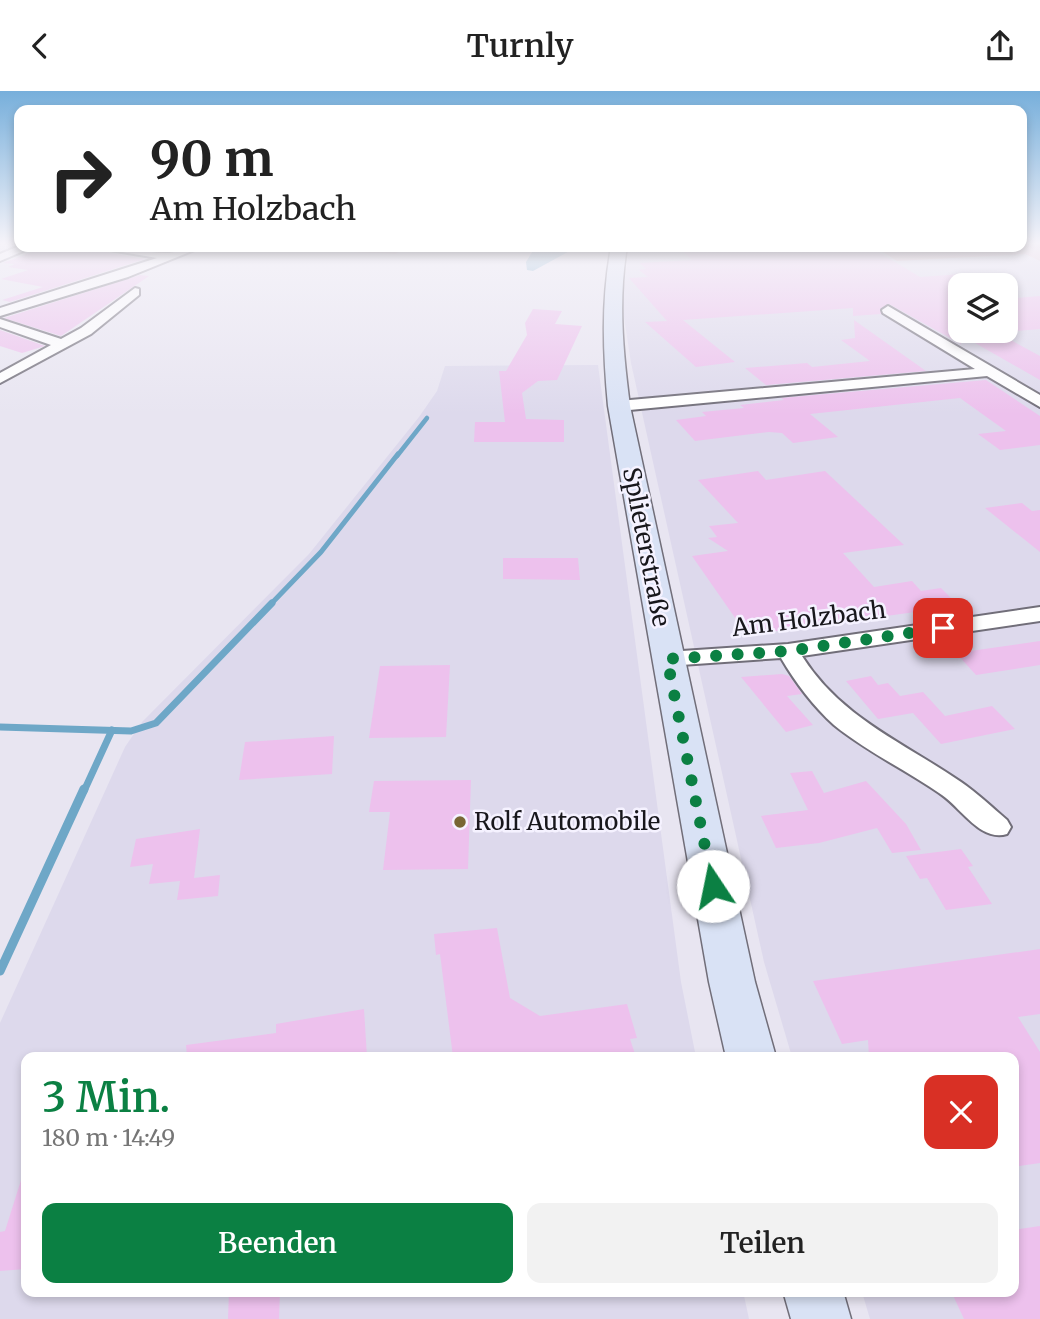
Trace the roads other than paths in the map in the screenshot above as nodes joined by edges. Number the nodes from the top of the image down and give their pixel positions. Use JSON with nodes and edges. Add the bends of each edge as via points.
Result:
{"nodes":[{"id":1,"x":37,"y":299,"type":"edge"},
{"id":2,"x":126,"y":299,"type":"edge"},
{"id":3,"x":611,"y":299,"type":"edge"},
{"id":4,"x":888,"y":310,"type":"dead end"},
{"id":5,"x":0,"y":311,"type":"edge"},
{"id":6,"x":0,"y":323,"type":"edge"},
{"id":7,"x":62,"y":344,"type":"junction"},
{"id":8,"x":987,"y":372,"type":"junction"},
{"id":9,"x":0,"y":379,"type":"edge"},
{"id":10,"x":1040,"y":402,"type":"edge"},
{"id":11,"x":619,"y":406,"type":"junction"},
{"id":12,"x":1040,"y":614,"type":"edge"},
{"id":13,"x":788,"y":651,"type":"junction"},
{"id":14,"x":667,"y":659,"type":"junction"},
{"id":15,"x":997,"y":827,"type":"dead end"},
{"id":16,"x":750,"y":1052,"type":"edge"},
{"id":17,"x":815,"y":1297,"type":"edge"},
{"id":18,"x":821,"y":1319,"type":"edge"}],
"edges":[{"from":1,"to":5,"type":"street"},
{"from":2,"to":7,"type":"street"},
{"from":3,"to":11,"type":"street","name":"Splieterstraße"},
{"from":4,"to":8,"type":"street"},
{"from":6,"to":7,"type":"street"},
{"from":7,"to":9,"type":"street"},
{"from":8,"to":10,"type":"street"},
{"from":8,"to":11,"type":"street"},
{"from":11,"to":14,"type":"street","name":"Splieterstraße"},
{"from":12,"to":13,"type":"street","name":"Am Holzbach"},
{"from":13,"to":14,"type":"street","name":"Am Holzbach"},
{"from":13,"to":15,"type":"street","via":[[802,674],[843,719],[954,790]]},
{"from":14,"to":16,"type":"street","name":"Splieterstraße"},
{"from":17,"to":18,"type":"street"}]}
